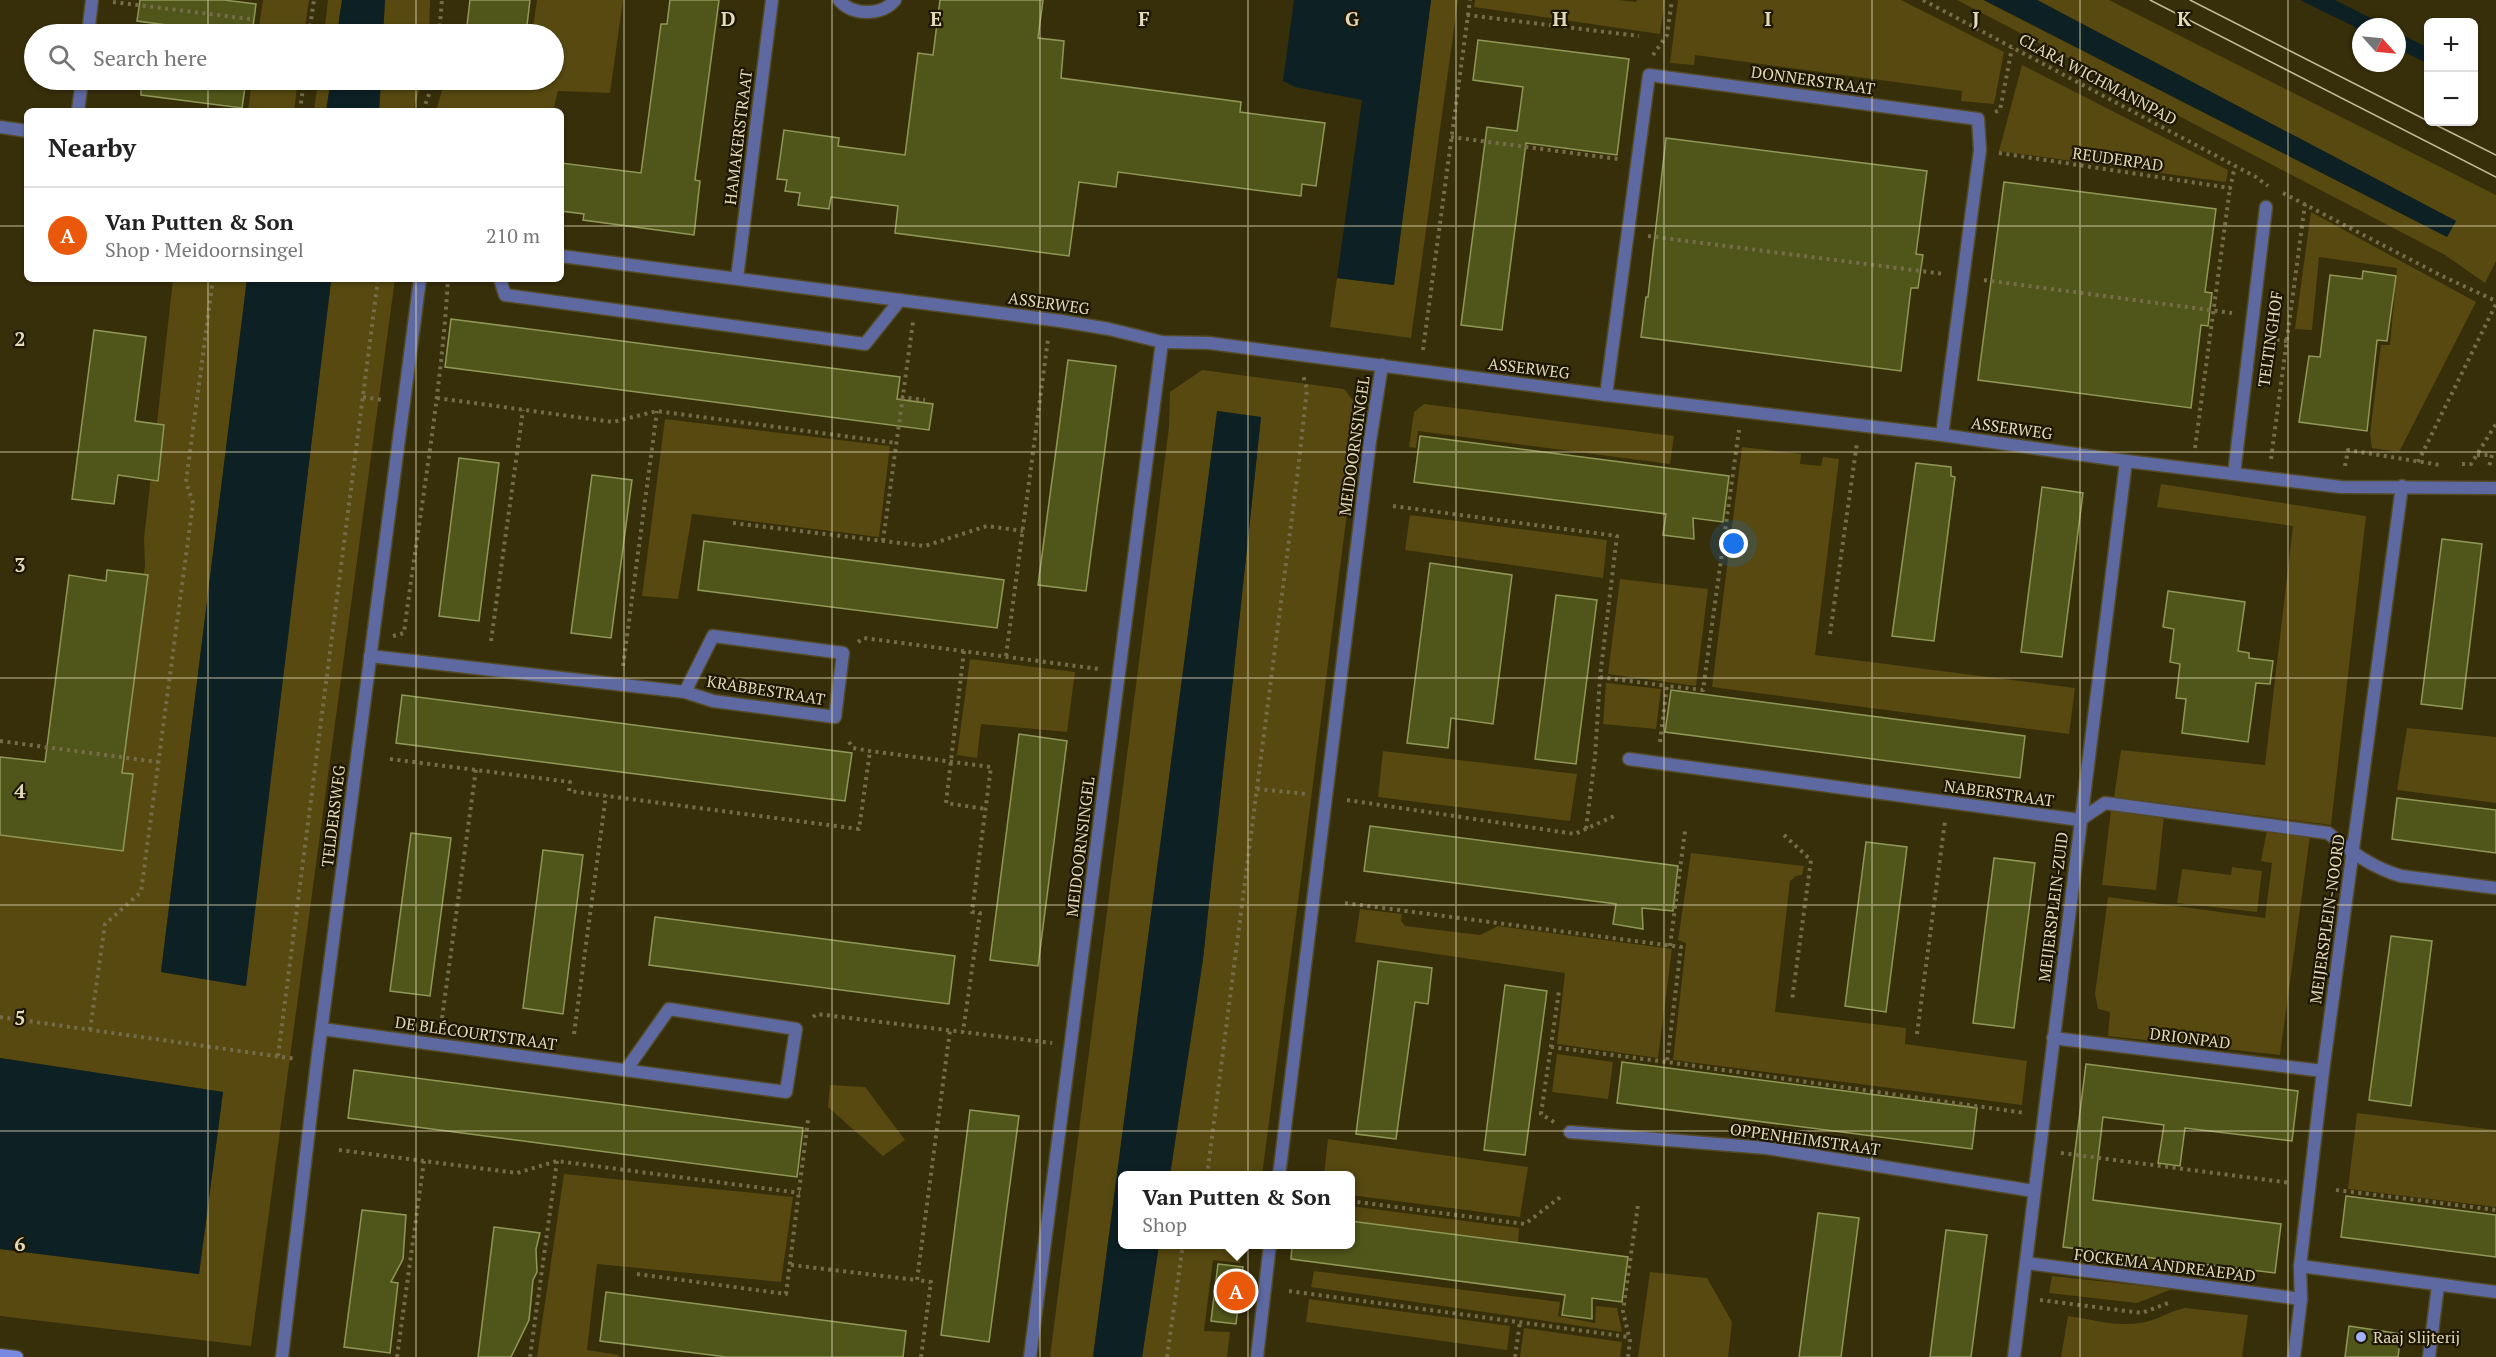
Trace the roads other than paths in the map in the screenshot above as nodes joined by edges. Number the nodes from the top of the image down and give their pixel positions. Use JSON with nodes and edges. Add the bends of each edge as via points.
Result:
{"nodes":[{"id":1,"x":92,"y":0,"type":"edge"},
{"id":2,"x":772,"y":0,"type":"edge"},
{"id":3,"x":839,"y":0,"type":"edge"},
{"id":4,"x":895,"y":0,"type":"edge"},
{"id":5,"x":89,"y":24,"type":"edge"},
{"id":6,"x":81,"y":90,"type":"edge"},
{"id":7,"x":78,"y":108,"type":"edge"},
{"id":8,"x":0,"y":127,"type":"edge"},
{"id":9,"x":24,"y":131,"type":"edge"},
{"id":10,"x":2266,"y":207,"type":"dead end"},
{"id":11,"x":564,"y":256,"type":"edge"},
{"id":12,"x":737,"y":278,"type":"junction"},
{"id":13,"x":420,"y":282,"type":"edge"},
{"id":14,"x":501,"y":282,"type":"edge"},
{"id":15,"x":900,"y":300,"type":"junction"},
{"id":16,"x":1162,"y":342,"type":"junction"},
{"id":17,"x":1382,"y":365,"type":"junction"},
{"id":18,"x":1606,"y":395,"type":"junction"},
{"id":19,"x":1942,"y":435,"type":"junction"},
{"id":20,"x":2126,"y":461,"type":"junction"},
{"id":21,"x":2234,"y":474,"type":"junction"},
{"id":22,"x":2402,"y":486,"type":"junction"},
{"id":23,"x":2496,"y":488,"type":"edge"},
{"id":24,"x":370,"y":657,"type":"junction"},
{"id":25,"x":685,"y":692,"type":"junction"},
{"id":26,"x":1629,"y":759,"type":"dead end"},
{"id":27,"x":2080,"y":820,"type":"junction"},
{"id":28,"x":2352,"y":854,"type":"junction"},
{"id":29,"x":2496,"y":888,"type":"edge"},
{"id":30,"x":322,"y":1029,"type":"junction"},
{"id":31,"x":2053,"y":1038,"type":"junction"},
{"id":32,"x":626,"y":1070,"type":"junction"},
{"id":33,"x":2323,"y":1071,"type":"junction"},
{"id":34,"x":1570,"y":1132,"type":"road end"},
{"id":35,"x":1280,"y":1171,"type":"edge"},
{"id":36,"x":2034,"y":1191,"type":"junction"},
{"id":37,"x":1270,"y":1249,"type":"edge"},
{"id":38,"x":2026,"y":1263,"type":"junction"},
{"id":39,"x":2300,"y":1266,"type":"junction"},
{"id":40,"x":2438,"y":1285,"type":"junction"},
{"id":41,"x":2496,"y":1292,"type":"edge"},
{"id":42,"x":2301,"y":1299,"type":"junction"},
{"id":43,"x":0,"y":1355,"type":"edge"},
{"id":44,"x":17,"y":1357,"type":"edge"},
{"id":45,"x":282,"y":1357,"type":"edge"},
{"id":46,"x":1030,"y":1357,"type":"edge"},
{"id":47,"x":1257,"y":1357,"type":"edge"},
{"id":48,"x":2014,"y":1357,"type":"edge"},
{"id":49,"x":2294,"y":1357,"type":"edge"},
{"id":50,"x":2429,"y":1357,"type":"edge"}],
"edges":[{"from":1,"to":5,"type":"street"},
{"from":2,"to":12,"type":"street","name":"HAMAKERSTRAAT"},
{"from":3,"to":4,"type":"street","via":[[859,12],[877,12]]},
{"from":6,"to":7,"type":"street"},
{"from":8,"to":9,"type":"street"},
{"from":10,"to":21,"type":"street","name":"TELTINGHOF"},
{"from":11,"to":12,"type":"street","name":"ASSERWEG"},
{"from":12,"to":15,"type":"street","name":"ASSERWEG"},
{"from":13,"to":24,"type":"street","name":"TELDERSWEG"},
{"from":14,"to":15,"type":"street","via":[[505,294],[865,344]]},
{"from":15,"to":16,"type":"street","name":"ASSERWEG","via":[[1109,329]]},
{"from":16,"to":17,"type":"street","name":"ASSERWEG","via":[[1209,343]]},
{"from":16,"to":46,"type":"street","name":"MEIDOORNSINGEL"},
{"from":17,"to":18,"type":"street","name":"ASSERWEG"},
{"from":17,"to":35,"type":"street","name":"MEIDOORNSINGEL"},
{"from":18,"to":19,"type":"street","name":"ASSERWEG"},
{"from":18,"to":19,"type":"street","name":"DONNERSTRAAT","via":[[1649,75],[1978,119],[1980,150]]},
{"from":19,"to":20,"type":"street","name":"ASSERWEG"},
{"from":20,"to":21,"type":"street","name":"ASSERWEG"},
{"from":20,"to":27,"type":"street","name":"MEIJERSPLEIN-ZUID"},
{"from":21,"to":22,"type":"street","name":"ASSERWEG","via":[[2341,487]]},
{"from":22,"to":23,"type":"street","name":"ASSERWEG"},
{"from":22,"to":28,"type":"street","name":"MEIJERSPLEIN-NOORD"},
{"from":24,"to":25,"type":"street","name":"KRABBESTRAAT"},
{"from":24,"to":30,"type":"street","name":"TELDERSWEG"},
{"from":25,"to":25,"type":"street","name":"KRABBESTRAAT","via":[[713,701],[835,717],[843,653],[713,636]]},
{"from":26,"to":27,"type":"street","name":"NABERSTRAAT"},
{"from":27,"to":28,"type":"street","via":[[2105,803],[2328,833]]},
{"from":27,"to":31,"type":"street","name":"MEIJERSPLEIN-ZUID"},
{"from":28,"to":29,"type":"street","via":[[2401,876]]},
{"from":28,"to":33,"type":"street","name":"MEIJERSPLEIN-NOORD"},
{"from":30,"to":32,"type":"street","name":"DE BLÉCOURTSTRAAT"},
{"from":30,"to":45,"type":"street","name":"TELDERSWEG"},
{"from":31,"to":33,"type":"street","name":"DRIONPAD"},
{"from":31,"to":36,"type":"street","name":"MEIJERSPLEIN-ZUID"},
{"from":32,"to":32,"type":"street","name":"DE BLÉCOURTSTRAAT","via":[[786,1092],[796,1029],[669,1009]]},
{"from":33,"to":39,"type":"street","name":"MEIJERSPLEIN-NOORD"},
{"from":34,"to":36,"type":"street","name":"OPPENHEIMSTRAAT","via":[[1766,1148]]},
{"from":36,"to":38,"type":"street","name":"MEIJERSPLEIN-ZUID"},
{"from":37,"to":47,"type":"street"},
{"from":38,"to":42,"type":"street","name":"FOCKEMA ANDREAEPAD"},
{"from":38,"to":48,"type":"street","name":"MEIJERSPLEIN-ZUID"},
{"from":39,"to":40,"type":"street"},
{"from":39,"to":42,"type":"street","name":"MEIJERSPLEIN-NOORD"},
{"from":40,"to":41,"type":"street"},
{"from":40,"to":50,"type":"street"},
{"from":42,"to":49,"type":"street","name":"MEIJERSPLEIN-NOORD"},
{"from":43,"to":44,"type":"street"}]}
